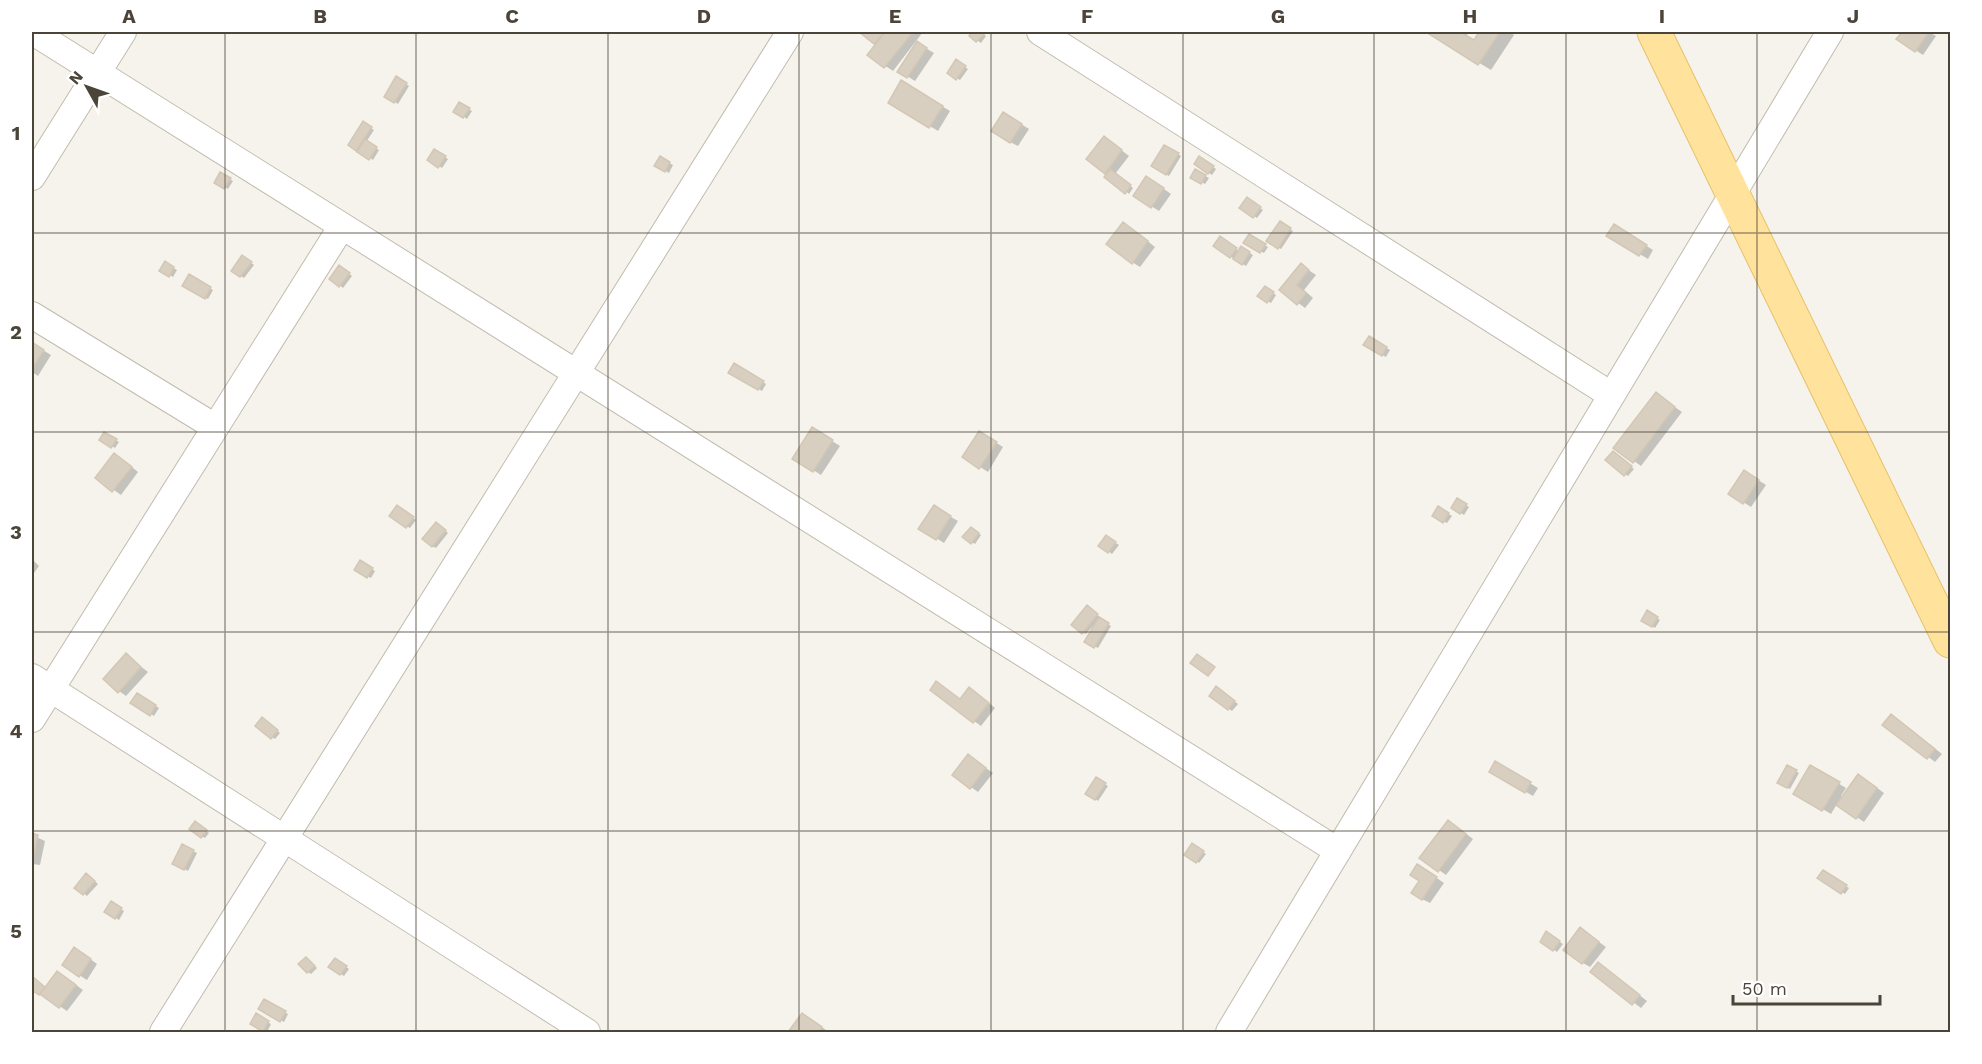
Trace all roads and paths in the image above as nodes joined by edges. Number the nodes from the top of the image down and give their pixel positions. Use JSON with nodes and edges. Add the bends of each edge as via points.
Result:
{"nodes":[{"id":1,"x":33,"y":32,"type":"edge"},
{"id":2,"x":123,"y":32,"type":"edge"},
{"id":3,"x":790,"y":32,"type":"edge"},
{"id":4,"x":1040,"y":32,"type":"edge"},
{"id":5,"x":1654,"y":32,"type":"edge"},
{"id":6,"x":1830,"y":32,"type":"edge"},
{"id":7,"x":98,"y":72,"type":"junction"},
{"id":8,"x":32,"y":177,"type":"edge"},
{"id":9,"x":1733,"y":193,"type":"junction"},
{"id":10,"x":342,"y":226,"type":"junction"},
{"id":11,"x":32,"y":315,"type":"edge"},
{"id":12,"x":576,"y":373,"type":"junction"},
{"id":13,"x":1611,"y":395,"type":"junction"},
{"id":14,"x":215,"y":427,"type":"junction"},
{"id":15,"x":1950,"y":641,"type":"edge"},
{"id":16,"x":41,"y":683,"type":"edge"},
{"id":17,"x":32,"y":719,"type":"edge"},
{"id":18,"x":284,"y":839,"type":"junction"},
{"id":19,"x":1338,"y":851,"type":"junction"},
{"id":20,"x":163,"y":1032,"type":"edge"},
{"id":21,"x":587,"y":1032,"type":"edge"},
{"id":22,"x":1229,"y":1032,"type":"edge"}],
"edges":[{"from":1,"to":7,"type":"street"},
{"from":2,"to":7,"type":"street"},
{"from":3,"to":12,"type":"street"},
{"from":4,"to":13,"type":"street"},
{"from":5,"to":9,"type":"main road"},
{"from":6,"to":9,"type":"street"},
{"from":7,"to":8,"type":"street"},
{"from":7,"to":10,"type":"street"},
{"from":9,"to":13,"type":"street"},
{"from":9,"to":15,"type":"main road"},
{"from":10,"to":12,"type":"street"},
{"from":10,"to":14,"type":"street"},
{"from":11,"to":14,"type":"street"},
{"from":12,"to":18,"type":"street"},
{"from":12,"to":19,"type":"street"},
{"from":13,"to":19,"type":"street"},
{"from":14,"to":16,"type":"street"},
{"from":16,"to":17,"type":"street"},
{"from":16,"to":18,"type":"street"},
{"from":18,"to":20,"type":"street"},
{"from":18,"to":21,"type":"street"},
{"from":19,"to":22,"type":"street"}]}
